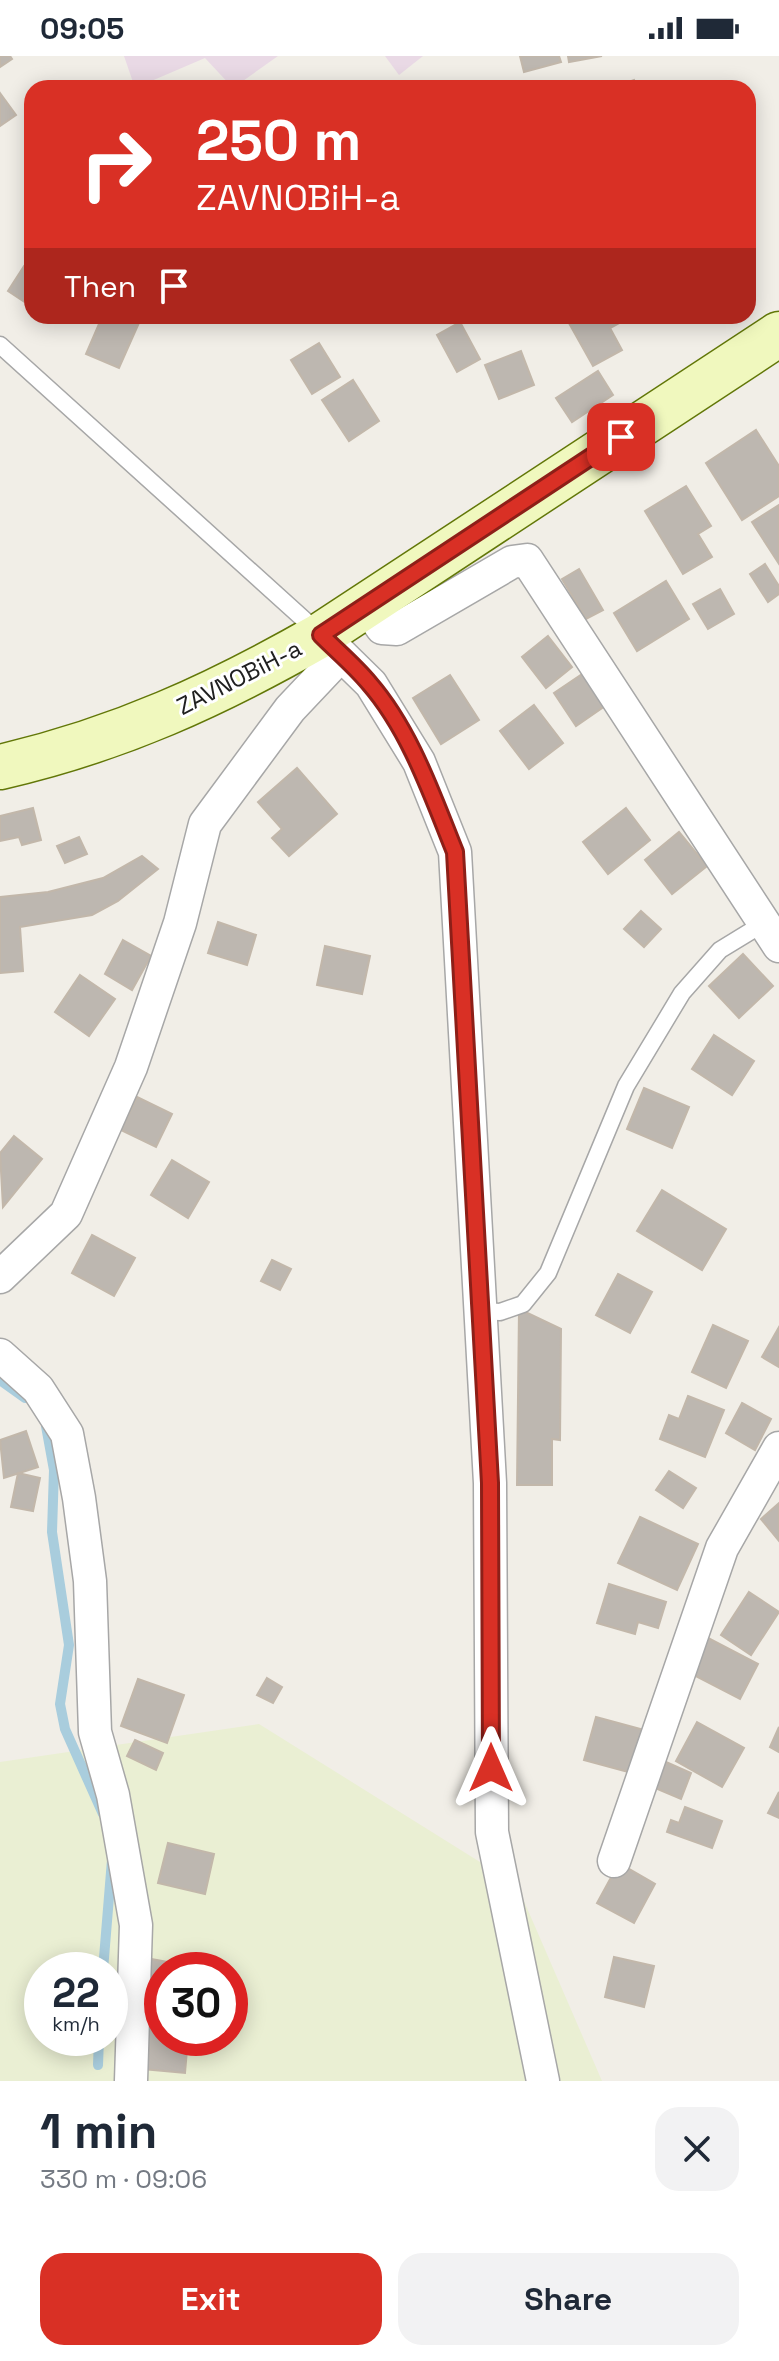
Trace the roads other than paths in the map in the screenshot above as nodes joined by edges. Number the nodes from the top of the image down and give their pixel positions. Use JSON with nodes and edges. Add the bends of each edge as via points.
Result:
{"nodes":[{"id":1,"x":779,"y":334,"type":"edge"},
{"id":2,"x":0,"y":345,"type":"edge"},
{"id":3,"x":365,"y":604,"type":"junction"},
{"id":4,"x":331,"y":645,"type":"junction"},
{"id":5,"x":0,"y":767,"type":"edge"},
{"id":6,"x":771,"y":934,"type":"edge"},
{"id":7,"x":0,"y":1277,"type":"edge"},
{"id":8,"x":481,"y":1311,"type":"junction"},
{"id":9,"x":0,"y":1355,"type":"edge"},
{"id":10,"x":779,"y":1448,"type":"edge"},
{"id":11,"x":614,"y":1861,"type":"dead end"},
{"id":12,"x":131,"y":2081,"type":"edge"},
{"id":13,"x":543,"y":2081,"type":"edge"}],
"edges":[{"from":1,"to":3,"type":"main road","name":"ZAVNOBiH-a"},
{"from":2,"to":4,"type":"lane"},
{"from":3,"to":4,"type":"main road","name":"ZAVNOBiH-a"},
{"from":3,"to":6,"type":"street","via":[[382,628],[397,629],[512,562],[527,560]]},
{"from":4,"to":5,"type":"main road","name":"ZAVNOBiH-a","via":[[117,736]]},
{"from":4,"to":7,"type":"street","via":[[205,824],[180,923],[131,1067],[66,1214]]},
{"from":4,"to":8,"type":"street","via":[[371,684],[419,762],[455,852]]},
{"from":6,"to":8,"type":"lane","via":[[720,950],[682,993],[626,1086],[548,1273],[523,1304],[500,1312]]},
{"from":8,"to":13,"type":"street","via":[[490,1483],[492,1832]]},
{"from":9,"to":12,"type":"street","via":[[38,1389],[67,1434],[79,1498],[90,1581],[95,1732],[113,1795],[136,1925]]},
{"from":10,"to":11,"type":"street","via":[[722,1548]]}]}
